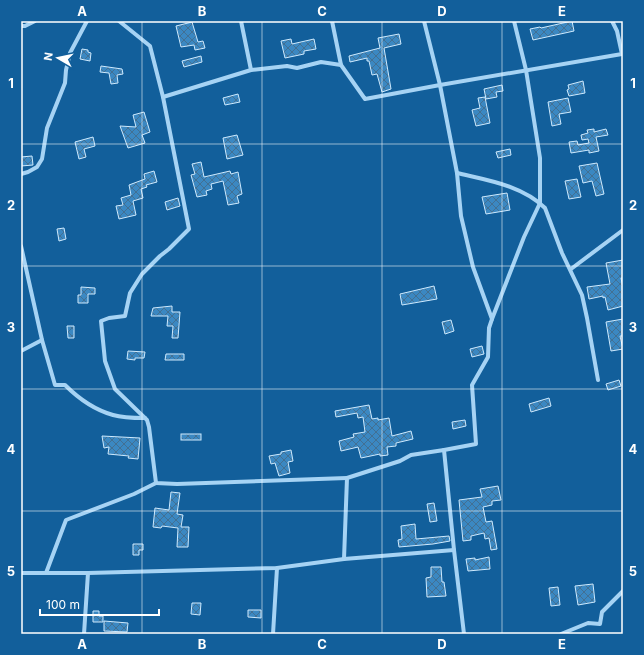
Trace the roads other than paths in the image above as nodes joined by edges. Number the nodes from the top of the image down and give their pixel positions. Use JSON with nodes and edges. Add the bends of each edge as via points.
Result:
{"nodes":[{"id":1,"x":35,"y":21,"type":"edge"},
{"id":2,"x":87,"y":21,"type":"edge"},
{"id":3,"x":119,"y":21,"type":"edge"},
{"id":4,"x":241,"y":21,"type":"edge"},
{"id":5,"x":332,"y":21,"type":"edge"},
{"id":6,"x":424,"y":21,"type":"edge"},
{"id":7,"x":514,"y":21,"type":"edge"},
{"id":8,"x":612,"y":21,"type":"edge"},
{"id":9,"x":21,"y":26,"type":"edge"},
{"id":10,"x":341,"y":65,"type":"junction"},
{"id":11,"x":251,"y":70,"type":"junction"},
{"id":12,"x":526,"y":70,"type":"junction"},
{"id":13,"x":440,"y":85,"type":"junction"},
{"id":14,"x":163,"y":97,"type":"junction"},
{"id":15,"x":457,"y":173,"type":"junction"},
{"id":16,"x":21,"y":174,"type":"edge"},
{"id":17,"x":540,"y":202,"type":"junction"},
{"id":18,"x":623,"y":230,"type":"edge"},
{"id":19,"x":21,"y":246,"type":"edge"},
{"id":20,"x":571,"y":269,"type":"junction"},
{"id":21,"x":492,"y":319,"type":"junction"},
{"id":22,"x":42,"y":340,"type":"junction"},
{"id":23,"x":21,"y":351,"type":"edge"},
{"id":24,"x":598,"y":380,"type":"dead end"},
{"id":25,"x":145,"y":418,"type":"junction"},
{"id":26,"x":444,"y":450,"type":"junction"},
{"id":27,"x":347,"y":478,"type":"junction"},
{"id":28,"x":156,"y":483,"type":"junction"},
{"id":29,"x":454,"y":550,"type":"junction"},
{"id":30,"x":344,"y":559,"type":"junction"},
{"id":31,"x":277,"y":568,"type":"junction"},
{"id":32,"x":21,"y":573,"type":"edge"},
{"id":33,"x":46,"y":573,"type":"junction"},
{"id":34,"x":88,"y":573,"type":"junction"},
{"id":35,"x":623,"y":591,"type":"edge"},
{"id":36,"x":84,"y":634,"type":"edge"},
{"id":37,"x":273,"y":634,"type":"edge"},
{"id":38,"x":461,"y":634,"type":"edge"},
{"id":39,"x":464,"y":634,"type":"edge"},
{"id":40,"x":561,"y":634,"type":"edge"}],
"edges":[{"from":1,"to":9,"type":"street"},
{"from":2,"to":16,"type":"street","via":[[70,53],[65,83],[47,128],[42,159],[37,167]]},
{"from":3,"to":14,"type":"street","via":[[150,46]]},
{"from":4,"to":11,"type":"street"},
{"from":5,"to":10,"type":"street"},
{"from":6,"to":13,"type":"street"},
{"from":7,"to":12,"type":"street"},
{"from":8,"to":12,"type":"street","via":[[622,54]]},
{"from":10,"to":11,"type":"street","via":[[321,62],[297,68],[287,66]]},
{"from":10,"to":13,"type":"street","via":[[365,99]]},
{"from":11,"to":14,"type":"street"},
{"from":12,"to":13,"type":"street"},
{"from":12,"to":17,"type":"street","via":[[540,158]]},
{"from":13,"to":15,"type":"street"},
{"from":14,"to":25,"type":"street","via":[[189,229],[142,274],[130,294],[125,316],[101,321],[105,361],[115,389]]},
{"from":15,"to":17,"type":"street","via":[[506,184]]},
{"from":15,"to":21,"type":"street","via":[[461,216],[473,267]]},
{"from":17,"to":20,"type":"street","via":[[545,208],[562,253]]},
{"from":17,"to":21,"type":"street"},
{"from":18,"to":20,"type":"street"},
{"from":19,"to":22,"type":"street"},
{"from":20,"to":24,"type":"street","via":[[582,295]]},
{"from":21,"to":26,"type":"street","via":[[489,328],[488,357],[472,385],[476,444]]},
{"from":22,"to":23,"type":"street"},
{"from":22,"to":25,"type":"street","via":[[55,385],[65,385],[77,397],[112,415]]},
{"from":25,"to":28,"type":"street","via":[[149,427]]},
{"from":26,"to":27,"type":"street","via":[[411,455],[400,462]]},
{"from":26,"to":29,"type":"street"},
{"from":27,"to":28,"type":"street"},
{"from":27,"to":30,"type":"street"},
{"from":28,"to":33,"type":"street","via":[[66,520]]},
{"from":29,"to":30,"type":"street"},
{"from":29,"to":39,"type":"street"},
{"from":30,"to":31,"type":"street"},
{"from":31,"to":34,"type":"street"},
{"from":31,"to":37,"type":"street"},
{"from":32,"to":33,"type":"street"},
{"from":33,"to":34,"type":"street"},
{"from":34,"to":36,"type":"street"},
{"from":35,"to":40,"type":"street","via":[[602,612],[600,624],[588,623]]},
{"from":38,"to":39,"type":"street"}]}
